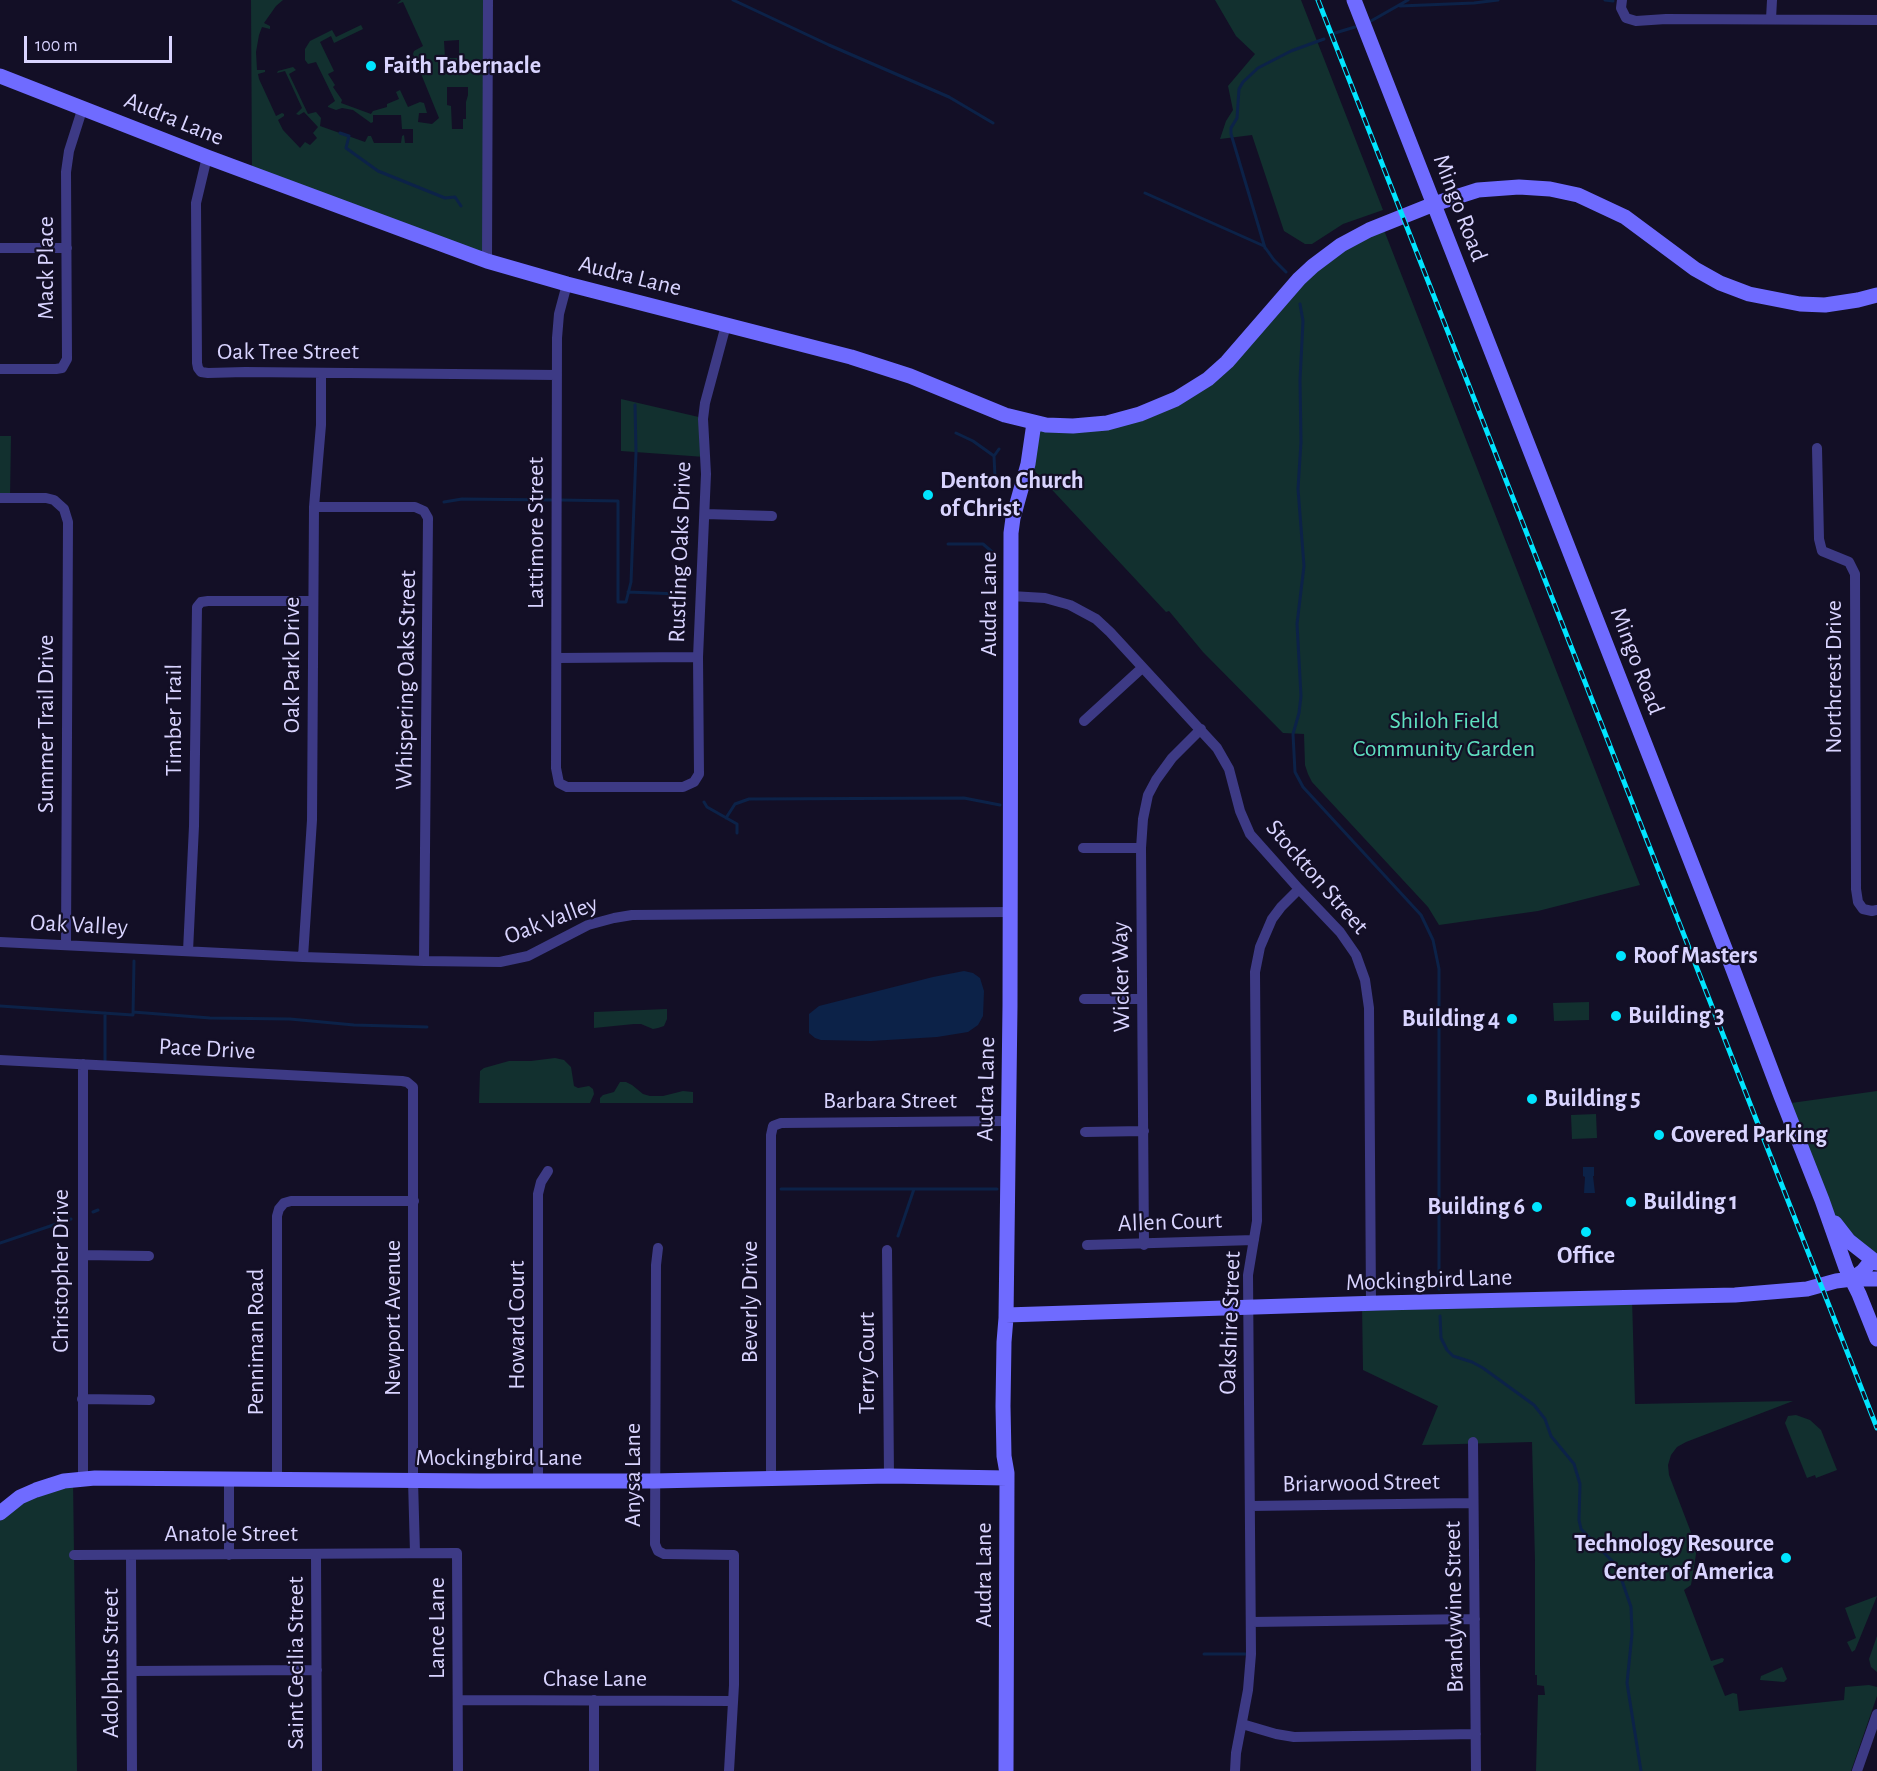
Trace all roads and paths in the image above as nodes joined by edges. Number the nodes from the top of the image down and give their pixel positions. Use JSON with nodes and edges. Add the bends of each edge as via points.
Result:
{"nodes":[{"id":1,"x":488,"y":0,"type":"edge"},
{"id":2,"x":1354,"y":0,"type":"edge"},
{"id":3,"x":1772,"y":0,"type":"edge"},
{"id":4,"x":1621,"y":4,"type":"edge"},
{"id":5,"x":1771,"y":19,"type":"junction"},
{"id":6,"x":1877,"y":20,"type":"edge"},
{"id":7,"x":0,"y":76,"type":"edge"},
{"id":8,"x":83,"y":107,"type":"junction"},
{"id":9,"x":207,"y":157,"type":"junction"},
{"id":10,"x":1434,"y":204,"type":"junction"},
{"id":11,"x":0,"y":248,"type":"edge"},
{"id":12,"x":67,"y":248,"type":"junction"},
{"id":13,"x":487,"y":261,"type":"junction"},
{"id":14,"x":567,"y":284,"type":"junction"},
{"id":15,"x":1877,"y":295,"type":"edge"},
{"id":16,"x":726,"y":325,"type":"junction"},
{"id":17,"x":0,"y":369,"type":"edge"},
{"id":18,"x":321,"y":373,"type":"junction"},
{"id":19,"x":557,"y":375,"type":"junction"},
{"id":20,"x":1034,"y":423,"type":"junction"},
{"id":21,"x":1817,"y":448,"type":"dead end"},
{"id":22,"x":0,"y":498,"type":"edge"},
{"id":23,"x":314,"y":507,"type":"junction"},
{"id":24,"x":705,"y":514,"type":"junction"},
{"id":25,"x":772,"y":516,"type":"dead end"},
{"id":26,"x":1011,"y":596,"type":"junction"},
{"id":27,"x":313,"y":601,"type":"junction"},
{"id":28,"x":698,"y":657,"type":"junction"},
{"id":29,"x":557,"y":658,"type":"junction"},
{"id":30,"x":1142,"y":668,"type":"junction"},
{"id":31,"x":1084,"y":722,"type":"dead end"},
{"id":32,"x":1201,"y":729,"type":"junction"},
{"id":33,"x":559,"y":783,"type":"joint"},
{"id":34,"x":1083,"y":848,"type":"dead end"},
{"id":35,"x":1141,"y":848,"type":"junction"},
{"id":36,"x":1299,"y":889,"type":"junction"},
{"id":37,"x":1877,"y":910,"type":"edge"},
{"id":38,"x":1010,"y":912,"type":"junction"},
{"id":39,"x":0,"y":942,"type":"edge"},
{"id":40,"x":66,"y":945,"type":"junction"},
{"id":41,"x":188,"y":951,"type":"junction"},
{"id":42,"x":303,"y":957,"type":"junction"},
{"id":43,"x":424,"y":961,"type":"junction"},
{"id":44,"x":1084,"y":999,"type":"dead end"},
{"id":45,"x":1142,"y":999,"type":"junction"},
{"id":46,"x":0,"y":1060,"type":"edge"},
{"id":47,"x":83,"y":1064,"type":"junction"},
{"id":48,"x":410,"y":1084,"type":"joint"},
{"id":49,"x":1007,"y":1121,"type":"junction"},
{"id":50,"x":773,"y":1126,"type":"joint"},
{"id":51,"x":1144,"y":1131,"type":"junction"},
{"id":52,"x":1085,"y":1132,"type":"dead end"},
{"id":53,"x":548,"y":1171,"type":"dead end"},
{"id":54,"x":1822,"y":1200,"type":"junction"},
{"id":55,"x":414,"y":1201,"type":"junction"},
{"id":56,"x":1254,"y":1240,"type":"junction"},
{"id":57,"x":1087,"y":1245,"type":"dead end"},
{"id":58,"x":1144,"y":1245,"type":"junction"},
{"id":59,"x":658,"y":1248,"type":"dead end"},
{"id":60,"x":887,"y":1250,"type":"dead end"},
{"id":61,"x":83,"y":1255,"type":"junction"},
{"id":62,"x":148,"y":1256,"type":"dead end"},
{"id":63,"x":1875,"y":1261,"type":"edge"},
{"id":64,"x":1852,"y":1279,"type":"junction"},
{"id":65,"x":1877,"y":1279,"type":"edge"},
{"id":66,"x":1371,"y":1303,"type":"junction"},
{"id":67,"x":1248,"y":1308,"type":"junction"},
{"id":68,"x":1006,"y":1315,"type":"junction"},
{"id":69,"x":1877,"y":1339,"type":"edge"},
{"id":70,"x":82,"y":1399,"type":"junction"},
{"id":71,"x":150,"y":1400,"type":"dead end"},
{"id":72,"x":1473,"y":1443,"type":"dead end"},
{"id":73,"x":889,"y":1476,"type":"junction"},
{"id":74,"x":1007,"y":1478,"type":"junction"},
{"id":75,"x":83,"y":1479,"type":"junction"},
{"id":76,"x":229,"y":1479,"type":"junction"},
{"id":77,"x":277,"y":1479,"type":"junction"},
{"id":78,"x":771,"y":1479,"type":"junction"},
{"id":79,"x":413,"y":1480,"type":"junction"},
{"id":80,"x":538,"y":1481,"type":"junction"},
{"id":81,"x":654,"y":1481,"type":"junction"},
{"id":82,"x":1473,"y":1503,"type":"junction"},
{"id":83,"x":1250,"y":1506,"type":"junction"},
{"id":84,"x":0,"y":1513,"type":"edge"},
{"id":85,"x":415,"y":1553,"type":"junction"},
{"id":86,"x":389,"y":1554,"type":"joint"},
{"id":87,"x":74,"y":1555,"type":"dead end"},
{"id":88,"x":229,"y":1555,"type":"junction"},
{"id":89,"x":316,"y":1555,"type":"junction"},
{"id":90,"x":131,"y":1556,"type":"junction"},
{"id":91,"x":1474,"y":1619,"type":"junction"},
{"id":92,"x":1251,"y":1622,"type":"junction"},
{"id":93,"x":317,"y":1670,"type":"junction"},
{"id":94,"x":132,"y":1671,"type":"junction"},
{"id":95,"x":458,"y":1700,"type":"junction"},
{"id":96,"x":594,"y":1700,"type":"junction"},
{"id":97,"x":733,"y":1701,"type":"junction"},
{"id":98,"x":1877,"y":1714,"type":"edge"},
{"id":99,"x":1242,"y":1724,"type":"junction"},
{"id":100,"x":1476,"y":1734,"type":"junction"},
{"id":101,"x":132,"y":1771,"type":"edge"},
{"id":102,"x":317,"y":1771,"type":"edge"},
{"id":103,"x":458,"y":1771,"type":"edge"},
{"id":104,"x":594,"y":1771,"type":"edge"},
{"id":105,"x":729,"y":1771,"type":"edge"},
{"id":106,"x":1006,"y":1771,"type":"edge"},
{"id":107,"x":1235,"y":1771,"type":"edge"},
{"id":108,"x":1476,"y":1771,"type":"edge"},
{"id":109,"x":1857,"y":1771,"type":"edge"}],
"edges":[{"from":1,"to":13,"type":"street"},
{"from":2,"to":10,"type":"street","name":"Mingo Road"},
{"from":3,"to":5,"type":"street"},
{"from":4,"to":5,"type":"street","via":[[1626,18],[1636,21]]},
{"from":5,"to":6,"type":"street"},
{"from":7,"to":8,"type":"street","name":"Audra Lane"},
{"from":8,"to":9,"type":"street","name":"Audra Lane"},
{"from":8,"to":12,"type":"street","name":"Mack Place","via":[[67,165]]},
{"from":9,"to":13,"type":"street","name":"Audra Lane"},
{"from":9,"to":18,"type":"street","name":"Oak Tree Street","via":[[196,203],[198,368],[203,373]]},
{"from":10,"to":15,"type":"street","via":[[1478,190],[1550,189],[1578,195],[1625,217],[1695,269],[1749,294],[1825,305]]},
{"from":10,"to":20,"type":"street","via":[[1359,235],[1313,266],[1227,362],[1176,399],[1107,423]]},
{"from":10,"to":54,"type":"street","name":"Mingo Road"},
{"from":11,"to":12,"type":"street"},
{"from":12,"to":17,"type":"street","name":"Mack Place","via":[[66,363],[56,369]]},
{"from":13,"to":14,"type":"street","name":"Audra Lane"},
{"from":14,"to":16,"type":"street","name":"Audra Lane"},
{"from":14,"to":19,"type":"street","name":"Lattimore Street","via":[[558,321]]},
{"from":16,"to":20,"type":"street","name":"Audra Lane","via":[[873,364]]},
{"from":16,"to":24,"type":"street","name":"Rustling Oaks Drive","via":[[704,411]]},
{"from":18,"to":19,"type":"street","name":"Oak Tree Street"},
{"from":18,"to":23,"type":"street","name":"Oak Park Drive"},
{"from":19,"to":29,"type":"street","name":"Lattimore Street"},
{"from":20,"to":26,"type":"street","name":"Audra Lane","via":[[1012,525]]},
{"from":21,"to":37,"type":"street","name":"Northcrest Drive","via":[[1822,550],[1849,562],[1855,574],[1856,890],[1863,909]]},
{"from":22,"to":40,"type":"street","name":"Summer Trail Drive","via":[[54,500],[61,505],[68,522]]},
{"from":23,"to":27,"type":"street","name":"Oak Park Drive"},
{"from":23,"to":43,"type":"street","name":"Whispering Oaks Street","via":[[415,507],[428,518]]},
{"from":24,"to":25,"type":"street"},
{"from":24,"to":28,"type":"street","name":"Rustling Oaks Drive"},
{"from":26,"to":30,"type":"street","name":"Stockton Street","via":[[1045,598],[1079,609],[1103,625]]},
{"from":26,"to":38,"type":"street","name":"Audra Lane"},
{"from":27,"to":41,"type":"street","name":"Timber Trail","via":[[208,601],[197,608]]},
{"from":27,"to":42,"type":"street","name":"Oak Park Drive","via":[[312,820]]},
{"from":28,"to":29,"type":"street"},
{"from":28,"to":33,"type":"street","name":"Rustling Oaks Drive","via":[[700,769],[694,782],[683,787],[567,787]]},
{"from":29,"to":33,"type":"street","name":"Lattimore Street"},
{"from":30,"to":31,"type":"street"},
{"from":30,"to":32,"type":"street","name":"Stockton Street"},
{"from":32,"to":35,"type":"street","name":"Wicker Way","via":[[1172,758],[1152,787],[1143,819]]},
{"from":32,"to":36,"type":"street","name":"Stockton Street","via":[[1217,748],[1232,777],[1250,834]]},
{"from":34,"to":35,"type":"street"},
{"from":35,"to":45,"type":"street","name":"Wicker Way"},
{"from":36,"to":56,"type":"street","name":"Oakshire Street","via":[[1272,919],[1256,967]]},
{"from":36,"to":66,"type":"street","name":"Stockton Street","via":[[1346,939],[1360,963],[1367,988]]},
{"from":38,"to":43,"type":"street","name":"Oak Valley","via":[[632,915],[578,929],[519,959]]},
{"from":38,"to":49,"type":"street","name":"Audra Lane"},
{"from":39,"to":40,"type":"street","name":"Oak Valley"},
{"from":40,"to":41,"type":"street","name":"Oak Valley"},
{"from":41,"to":42,"type":"street","name":"Oak Valley"},
{"from":42,"to":43,"type":"street","name":"Oak Valley"},
{"from":44,"to":45,"type":"street"},
{"from":45,"to":51,"type":"street","name":"Wicker Way"},
{"from":46,"to":47,"type":"street","name":"Pace Drive"},
{"from":47,"to":48,"type":"street","name":"Pace Drive"},
{"from":47,"to":61,"type":"street","name":"Christopher Drive"},
{"from":48,"to":55,"type":"street","name":"Newport Avenue","via":[[415,1095]]},
{"from":49,"to":50,"type":"street","name":"Barbara Street"},
{"from":49,"to":68,"type":"street","name":"Audra Lane"},
{"from":50,"to":78,"type":"street","name":"Beverly Drive"},
{"from":51,"to":52,"type":"street"},
{"from":51,"to":58,"type":"street","name":"Wicker Way"},
{"from":53,"to":80,"type":"street","name":"Howard Court","via":[[538,1194]]},
{"from":54,"to":63,"type":"street","via":[[1841,1232]]},
{"from":54,"to":64,"type":"street","name":"Mingo Road"},
{"from":55,"to":77,"type":"street","name":"Penniman Road","via":[[291,1201],[281,1205],[277,1216]]},
{"from":55,"to":79,"type":"street","name":"Newport Avenue"},
{"from":56,"to":58,"type":"street","name":"Allen Court"},
{"from":56,"to":67,"type":"street","name":"Oakshire Street","via":[[1248,1269]]},
{"from":57,"to":58,"type":"street","name":"Allen Court"},
{"from":59,"to":81,"type":"street","name":"Anysa Lane"},
{"from":60,"to":73,"type":"street","name":"Terry Court"},
{"from":61,"to":62,"type":"street"},
{"from":61,"to":70,"type":"street","name":"Christopher Drive"},
{"from":63,"to":64,"type":"street"},
{"from":64,"to":65,"type":"street","name":"Mockingbird Lane"},
{"from":64,"to":66,"type":"street","name":"Mockingbird Lane","via":[[1807,1289],[1735,1295]]},
{"from":64,"to":69,"type":"street","name":"Mingo Road"},
{"from":66,"to":67,"type":"street","name":"Mockingbird Lane"},
{"from":67,"to":68,"type":"street","name":"Mockingbird Lane"},
{"from":67,"to":83,"type":"street","name":"Oakshire Street"},
{"from":68,"to":74,"type":"street","name":"Audra Lane","via":[[1003,1406]]},
{"from":70,"to":71,"type":"street"},
{"from":70,"to":75,"type":"street","name":"Christopher Drive"},
{"from":72,"to":82,"type":"street","name":"Brandywine Street"},
{"from":73,"to":74,"type":"street","name":"Mockingbird Lane"},
{"from":73,"to":78,"type":"street","name":"Mockingbird Lane"},
{"from":74,"to":106,"type":"street","name":"Audra Lane"},
{"from":75,"to":76,"type":"street","name":"Mockingbird Lane"},
{"from":75,"to":84,"type":"street","name":"Mockingbird Lane","via":[[36,1490]]},
{"from":76,"to":77,"type":"street","name":"Mockingbird Lane"},
{"from":76,"to":88,"type":"street"},
{"from":77,"to":79,"type":"street","name":"Mockingbird Lane"},
{"from":78,"to":81,"type":"street","name":"Mockingbird Lane"},
{"from":79,"to":80,"type":"street","name":"Mockingbird Lane"},
{"from":79,"to":85,"type":"street","name":"Newport Avenue"},
{"from":80,"to":81,"type":"street","name":"Mockingbird Lane"},
{"from":81,"to":97,"type":"street","name":"Anysa Lane","via":[[654,1540],[658,1551],[668,1555],[734,1555]]},
{"from":82,"to":83,"type":"street","name":"Briarwood Street"},
{"from":82,"to":91,"type":"street","name":"Brandywine Street"},
{"from":83,"to":92,"type":"street","name":"Oakshire Street"},
{"from":85,"to":86,"type":"street","name":"Lance Lane"},
{"from":85,"to":95,"type":"street","name":"Lance Lane","via":[[457,1553]]},
{"from":86,"to":89,"type":"street","name":"Anatole Street"},
{"from":87,"to":90,"type":"street","name":"Anatole Street"},
{"from":88,"to":89,"type":"street","name":"Anatole Street"},
{"from":88,"to":90,"type":"street","name":"Anatole Street"},
{"from":89,"to":93,"type":"street","name":"Saint Cecilia Street"},
{"from":90,"to":94,"type":"street","name":"Adolphus Street"},
{"from":91,"to":92,"type":"street"},
{"from":91,"to":100,"type":"street","name":"Brandywine Street"},
{"from":92,"to":99,"type":"street","name":"Oakshire Street","via":[[1250,1671]]},
{"from":93,"to":94,"type":"street"},
{"from":93,"to":102,"type":"street","name":"Saint Cecilia Street"},
{"from":94,"to":101,"type":"street","name":"Adolphus Street"},
{"from":95,"to":96,"type":"street","name":"Chase Lane"},
{"from":95,"to":103,"type":"street","name":"Lance Lane"},
{"from":96,"to":97,"type":"street","name":"Chase Lane"},
{"from":96,"to":104,"type":"street"},
{"from":97,"to":105,"type":"street","name":"Anysa Lane"},
{"from":98,"to":109,"type":"street"},
{"from":99,"to":100,"type":"street","via":[[1294,1737]]},
{"from":99,"to":107,"type":"street","name":"Oakshire Street"},
{"from":100,"to":108,"type":"street","name":"Brandywine Street"}]}
